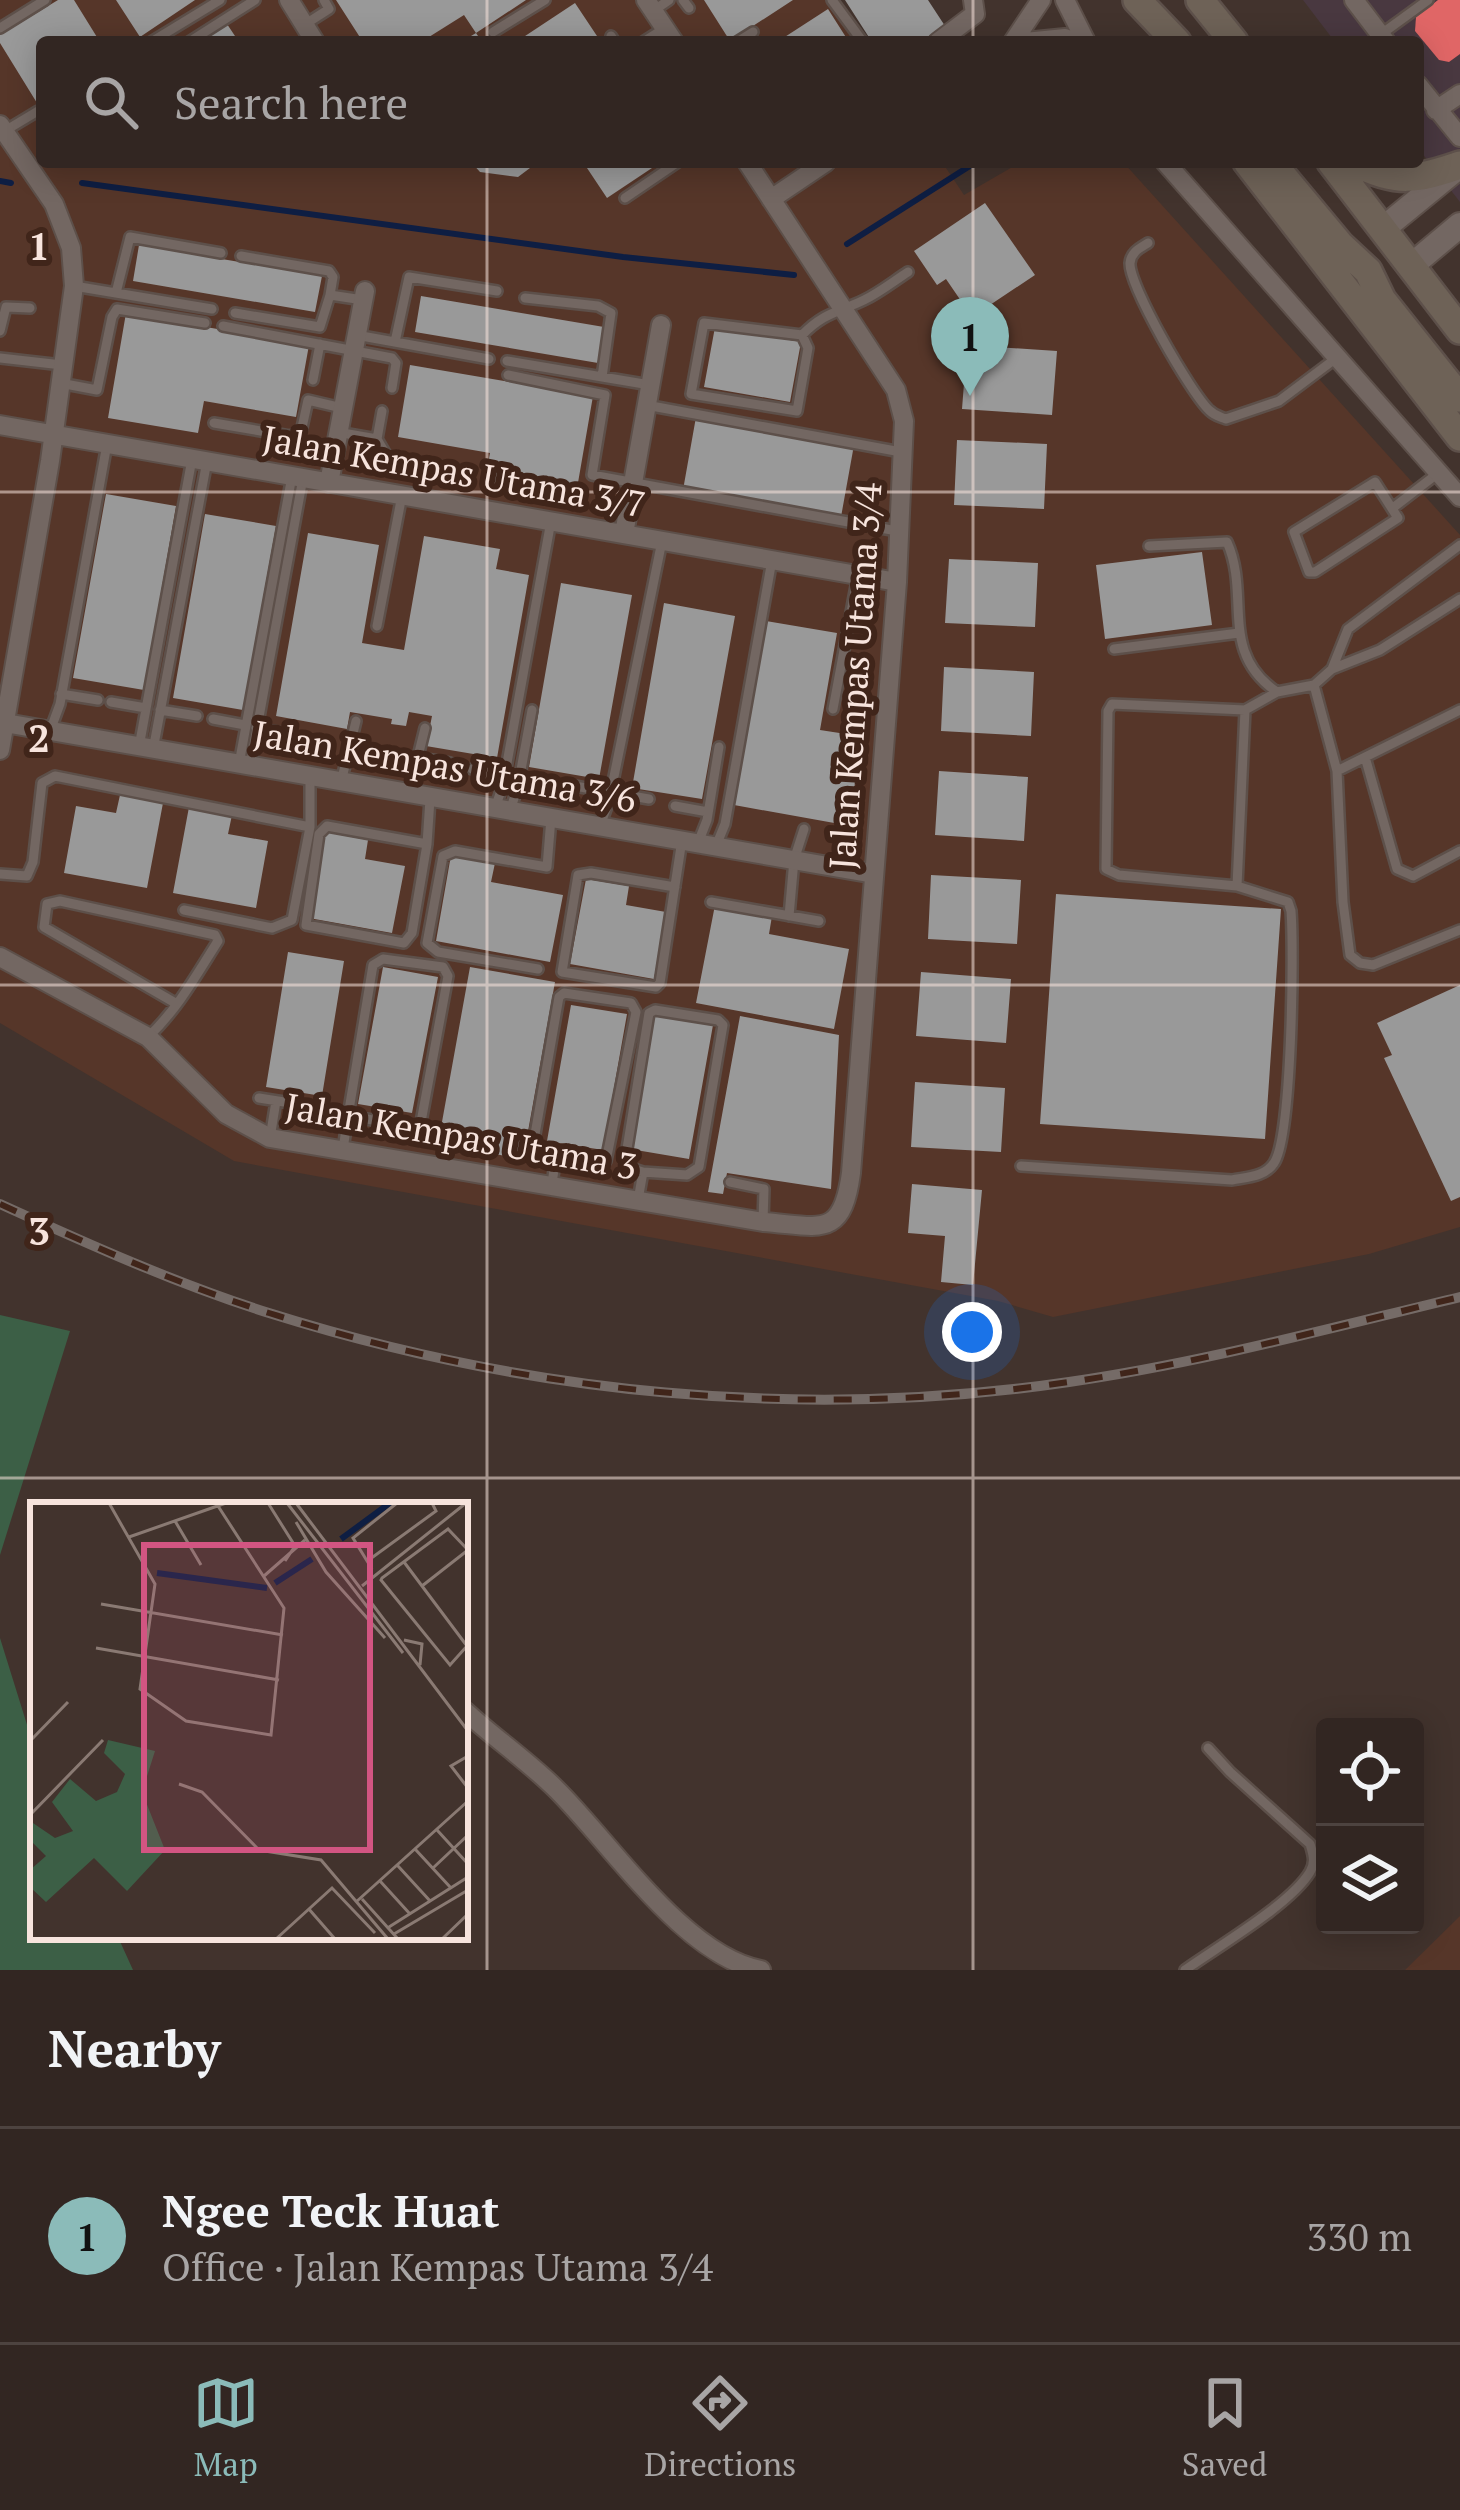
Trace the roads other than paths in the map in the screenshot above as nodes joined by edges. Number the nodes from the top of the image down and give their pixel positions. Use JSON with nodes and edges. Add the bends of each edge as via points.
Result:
{"nodes":[{"id":1,"x":45,"y":0,"type":"edge"},
{"id":2,"x":220,"y":0,"type":"edge"},
{"id":3,"x":255,"y":0,"type":"edge"},
{"id":4,"x":324,"y":0,"type":"edge"},
{"id":5,"x":544,"y":0,"type":"edge"},
{"id":6,"x":832,"y":0,"type":"edge"},
{"id":7,"x":973,"y":0,"type":"edge"},
{"id":8,"x":1041,"y":0,"type":"edge"},
{"id":9,"x":1065,"y":0,"type":"edge"},
{"id":10,"x":1125,"y":0,"type":"edge"},
{"id":11,"x":1137,"y":0,"type":"edge"},
{"id":12,"x":1200,"y":0,"type":"edge"},
{"id":13,"x":1354,"y":0,"type":"edge"},
{"id":14,"x":1429,"y":0,"type":"edge"},
{"id":15,"x":290,"y":1,"type":"edge"},
{"id":16,"x":0,"y":28,"type":"edge"},
{"id":17,"x":493,"y":32,"type":"dead end"},
{"id":18,"x":753,"y":32,"type":"dead end"},
{"id":19,"x":310,"y":33,"type":"edge"},
{"id":20,"x":161,"y":36,"type":"edge"},
{"id":21,"x":198,"y":36,"type":"edge"},
{"id":22,"x":747,"y":36,"type":"edge"},
{"id":23,"x":859,"y":36,"type":"edge"},
{"id":24,"x":946,"y":36,"type":"edge"},
{"id":25,"x":1016,"y":36,"type":"edge"},
{"id":26,"x":1083,"y":36,"type":"edge"},
{"id":27,"x":1152,"y":36,"type":"edge"},
{"id":28,"x":1171,"y":36,"type":"edge"},
{"id":29,"x":1229,"y":36,"type":"edge"},
{"id":30,"x":1381,"y":36,"type":"edge"},
{"id":31,"x":1387,"y":36,"type":"edge"},
{"id":32,"x":1424,"y":94,"type":"edge"},
{"id":33,"x":1460,"y":94,"type":"edge"},
{"id":34,"x":1436,"y":110,"type":"junction"},
{"id":35,"x":36,"y":112,"type":"edge"},
{"id":36,"x":2,"y":129,"type":"edge"},
{"id":37,"x":1460,"y":136,"type":"edge"},
{"id":38,"x":1460,"y":165,"type":"edge"},
{"id":39,"x":669,"y":168,"type":"edge"},
{"id":40,"x":751,"y":168,"type":"edge"},
{"id":41,"x":817,"y":168,"type":"edge"},
{"id":42,"x":1170,"y":168,"type":"edge"},
{"id":43,"x":1252,"y":168,"type":"edge"},
{"id":44,"x":1276,"y":168,"type":"edge"},
{"id":45,"x":1336,"y":168,"type":"edge"},
{"id":46,"x":1368,"y":168,"type":"edge"},
{"id":47,"x":625,"y":198,"type":"dead end"},
{"id":48,"x":772,"y":199,"type":"junction"},
{"id":49,"x":1460,"y":225,"type":"edge"},
{"id":50,"x":1384,"y":228,"type":"junction"},
{"id":51,"x":1148,"y":243,"type":"dead end"},
{"id":52,"x":221,"y":253,"type":"dead end"},
{"id":53,"x":241,"y":256,"type":"dead end"},
{"id":54,"x":1411,"y":266,"type":"junction"},
{"id":55,"x":1368,"y":271,"type":"junction"},
{"id":56,"x":908,"y":272,"type":"dead end"},
{"id":57,"x":74,"y":286,"type":"junction"},
{"id":58,"x":497,"y":291,"type":"dead end"},
{"id":59,"x":116,"y":292,"type":"junction"},
{"id":60,"x":330,"y":295,"type":"junction"},
{"id":61,"x":364,"y":296,"type":"joint"},
{"id":62,"x":525,"y":298,"type":"dead end"},
{"id":63,"x":841,"y":306,"type":"junction"},
{"id":64,"x":30,"y":308,"type":"dead end"},
{"id":65,"x":212,"y":309,"type":"dead end"},
{"id":66,"x":235,"y":313,"type":"dead end"},
{"id":67,"x":206,"y":323,"type":"dead end"},
{"id":68,"x":661,"y":325,"type":"dead end"},
{"id":69,"x":223,"y":326,"type":"dead end"},
{"id":70,"x":1460,"y":330,"type":"edge"},
{"id":71,"x":0,"y":331,"type":"edge"},
{"id":72,"x":802,"y":335,"type":"junction"},
{"id":73,"x":395,"y":342,"type":"junction"},
{"id":74,"x":354,"y":343,"type":"junction"},
{"id":75,"x":320,"y":344,"type":"junction"},
{"id":76,"x":0,"y":358,"type":"edge"},
{"id":77,"x":489,"y":359,"type":"dead end"},
{"id":78,"x":1335,"y":359,"type":"junction"},
{"id":79,"x":506,"y":362,"type":"dead end"},
{"id":80,"x":61,"y":374,"type":"junction"},
{"id":81,"x":508,"y":375,"type":"dead end"},
{"id":82,"x":602,"y":377,"type":"junction"},
{"id":83,"x":313,"y":380,"type":"dead end"},
{"id":84,"x":392,"y":388,"type":"dead end"},
{"id":85,"x":648,"y":395,"type":"junction"},
{"id":86,"x":1460,"y":398,"type":"edge"},
{"id":87,"x":342,"y":408,"type":"junction"},
{"id":88,"x":382,"y":411,"type":"dead end"},
{"id":89,"x":214,"y":422,"type":"dead end"},
{"id":90,"x":0,"y":425,"type":"edge"},
{"id":91,"x":338,"y":432,"type":"junction"},
{"id":92,"x":52,"y":434,"type":"junction"},
{"id":93,"x":1460,"y":437,"type":"edge"},
{"id":94,"x":377,"y":439,"type":"junction"},
{"id":95,"x":107,"y":444,"type":"junction"},
{"id":96,"x":903,"y":453,"type":"junction"},
{"id":97,"x":199,"y":460,"type":"junction"},
{"id":98,"x":470,"y":472,"type":"dead end"},
{"id":99,"x":1437,"y":473,"type":"junction"},
{"id":100,"x":297,"y":477,"type":"junction"},
{"id":101,"x":328,"y":483,"type":"junction"},
{"id":102,"x":632,"y":483,"type":"junction"},
{"id":103,"x":402,"y":496,"type":"junction"},
{"id":104,"x":1460,"y":497,"type":"edge"},
{"id":105,"x":1394,"y":507,"type":"junction"},
{"id":106,"x":550,"y":521,"type":"junction"},
{"id":107,"x":897,"y":531,"type":"junction"},
{"id":108,"x":624,"y":534,"type":"junction"},
{"id":109,"x":662,"y":541,"type":"junction"},
{"id":110,"x":1460,"y":545,"type":"edge"},
{"id":111,"x":1150,"y":546,"type":"dead end"},
{"id":112,"x":772,"y":560,"type":"junction"},
{"id":113,"x":858,"y":575,"type":"junction"},
{"id":114,"x":896,"y":581,"type":"junction"},
{"id":115,"x":1460,"y":599,"type":"edge"},
{"id":116,"x":377,"y":626,"type":"dead end"},
{"id":117,"x":1239,"y":633,"type":"junction"},
{"id":118,"x":1114,"y":649,"type":"dead end"},
{"id":119,"x":1332,"y":669,"type":"junction"},
{"id":120,"x":1314,"y":685,"type":"junction"},
{"id":121,"x":1277,"y":692,"type":"junction"},
{"id":122,"x":61,"y":694,"type":"junction"},
{"id":123,"x":98,"y":700,"type":"dead end"},
{"id":124,"x":111,"y":702,"type":"dead end"},
{"id":125,"x":146,"y":708,"type":"junction"},
{"id":126,"x":833,"y":709,"type":"dead end"},
{"id":127,"x":160,"y":710,"type":"junction"},
{"id":128,"x":532,"y":710,"type":"dead end"},
{"id":129,"x":1245,"y":710,"type":"junction"},
{"id":130,"x":1460,"y":710,"type":"edge"},
{"id":131,"x":197,"y":716,"type":"dead end"},
{"id":132,"x":213,"y":719,"type":"dead end"},
{"id":133,"x":356,"y":721,"type":"dead end"},
{"id":134,"x":3,"y":723,"type":"edge"},
{"id":135,"x":251,"y":726,"type":"junction"},
{"id":136,"x":424,"y":728,"type":"dead end"},
{"id":137,"x":50,"y":731,"type":"junction"},
{"id":138,"x":288,"y":734,"type":"dead end"},
{"id":139,"x":719,"y":747,"type":"dead end"},
{"id":140,"x":146,"y":749,"type":"junction"},
{"id":141,"x":0,"y":750,"type":"edge"},
{"id":142,"x":1365,"y":757,"type":"junction"},
{"id":143,"x":420,"y":758,"type":"junction"},
{"id":144,"x":449,"y":763,"type":"dead end"},
{"id":145,"x":245,"y":765,"type":"junction"},
{"id":146,"x":472,"y":769,"type":"dead end"},
{"id":147,"x":1337,"y":771,"type":"junction"},
{"id":148,"x":505,"y":775,"type":"junction"},
{"id":149,"x":310,"y":776,"type":"junction"},
{"id":150,"x":519,"y":780,"type":"junction"},
{"id":151,"x":341,"y":782,"type":"junction"},
{"id":152,"x":551,"y":785,"type":"dead end"},
{"id":153,"x":569,"y":785,"type":"dead end"},
{"id":154,"x":409,"y":793,"type":"junction"},
{"id":155,"x":610,"y":793,"type":"junction"},
{"id":156,"x":649,"y":799,"type":"dead end"},
{"id":157,"x":430,"y":800,"type":"junction"},
{"id":158,"x":675,"y":806,"type":"dead end"},
{"id":159,"x":502,"y":809,"type":"junction"},
{"id":160,"x":708,"y":812,"type":"junction"},
{"id":161,"x":551,"y":818,"type":"junction"},
{"id":162,"x":600,"y":826,"type":"junction"},
{"id":163,"x":310,"y":827,"type":"junction"},
{"id":164,"x":804,"y":829,"type":"dead end"},
{"id":165,"x":699,"y":843,"type":"junction"},
{"id":166,"x":427,"y":844,"type":"junction"},
{"id":167,"x":1460,"y":851,"type":"edge"},
{"id":168,"x":794,"y":860,"type":"junction"},
{"id":169,"x":0,"y":874,"type":"edge"},
{"id":170,"x":874,"y":874,"type":"junction"},
{"id":171,"x":1238,"y":886,"type":"junction"},
{"id":172,"x":675,"y":887,"type":"junction"},
{"id":173,"x":711,"y":902,"type":"dead end"},
{"id":174,"x":184,"y":910,"type":"dead end"},
{"id":175,"x":789,"y":916,"type":"junction"},
{"id":176,"x":819,"y":921,"type":"dead end"},
{"id":177,"x":1460,"y":930,"type":"edge"},
{"id":178,"x":0,"y":956,"type":"edge"},
{"id":179,"x":538,"y":969,"type":"dead end"},
{"id":180,"x":177,"y":1004,"type":"junction"},
{"id":181,"x":148,"y":1037,"type":"junction"},
{"id":182,"x":259,"y":1098,"type":"dead end"},
{"id":183,"x":276,"y":1101,"type":"junction"},
{"id":184,"x":322,"y":1108,"type":"dead end"},
{"id":185,"x":348,"y":1116,"type":"junction"},
{"id":186,"x":270,"y":1138,"type":"junction"},
{"id":187,"x":343,"y":1149,"type":"junction"},
{"id":188,"x":556,"y":1156,"type":"junction"},
{"id":189,"x":1021,"y":1166,"type":"dead end"},
{"id":190,"x":643,"y":1172,"type":"junction"},
{"id":191,"x":730,"y":1182,"type":"dead end"},
{"id":192,"x":552,"y":1184,"type":"junction"},
{"id":193,"x":638,"y":1200,"type":"junction"},
{"id":194,"x":763,"y":1222,"type":"junction"},
{"id":195,"x":823,"y":1226,"type":"joint"},
{"id":196,"x":468,"y":1714,"type":"edge"},
{"id":197,"x":1208,"y":1748,"type":"dead end"},
{"id":198,"x":760,"y":1970,"type":"edge"},
{"id":199,"x":1185,"y":1970,"type":"edge"}],
"edges":[{"from":1,"to":16,"type":"lane"},
{"from":2,"to":20,"type":"lane"},
{"from":3,"to":21,"type":"lane"},
{"from":4,"to":19,"type":"lane","via":[[328,9]]},
{"from":5,"to":17,"type":"lane"},
{"from":6,"to":23,"type":"lane"},
{"from":7,"to":24,"type":"street","via":[[975,14]]},
{"from":8,"to":25,"type":"street"},
{"from":9,"to":26,"type":"street"},
{"from":10,"to":27,"type":"main road"},
{"from":11,"to":28,"type":"main road"},
{"from":12,"to":29,"type":"main road"},
{"from":13,"to":30,"type":"street"},
{"from":14,"to":31,"type":"lane"},
{"from":15,"to":19,"type":"street"},
{"from":18,"to":22,"type":"lane"},
{"from":32,"to":34,"type":"street"},
{"from":33,"to":34,"type":"street"},
{"from":34,"to":37,"type":"street"},
{"from":35,"to":36,"type":"lane"},
{"from":36,"to":57,"type":"street","via":[[55,204]]},
{"from":38,"to":46,"type":"main road","via":[[1421,178]]},
{"from":38,"to":50,"type":"main road"},
{"from":39,"to":47,"type":"lane"},
{"from":40,"to":48,"type":"street","name":"Jalan Kempas Utama 3/4"},
{"from":41,"to":48,"type":"street"},
{"from":42,"to":78,"type":"street"},
{"from":43,"to":93,"type":"main road"},
{"from":44,"to":55,"type":"main road"},
{"from":45,"to":50,"type":"main road"},
{"from":48,"to":63,"type":"street","name":"Jalan Kempas Utama 3/4"},
{"from":49,"to":54,"type":"main road"},
{"from":50,"to":54,"type":"main road"},
{"from":50,"to":55,"type":"main road"},
{"from":51,"to":78,"type":"lane","via":[[1130,262],[1134,285],[1215,415],[1226,419],[1279,401]]},
{"from":52,"to":59,"type":"lane","via":[[130,237]]},
{"from":53,"to":60,"type":"lane","via":[[329,271]]},
{"from":54,"to":55,"type":"main road"},
{"from":54,"to":70,"type":"main road"},
{"from":55,"to":86,"type":"main road"},
{"from":56,"to":63,"type":"lane"},
{"from":57,"to":59,"type":"lane"},
{"from":57,"to":80,"type":"street"},
{"from":58,"to":73,"type":"lane","via":[[409,277]]},
{"from":59,"to":65,"type":"lane"},
{"from":60,"to":61,"type":"lane"},
{"from":60,"to":66,"type":"lane","via":[[320,327]]},
{"from":61,"to":74,"type":"street"},
{"from":62,"to":82,"type":"lane","via":[[611,313]]},
{"from":63,"to":72,"type":"lane"},
{"from":63,"to":96,"type":"street","name":"Jalan Kempas Utama 3/4","via":[[896,390]]},
{"from":64,"to":71,"type":"lane","via":[[6,307]]},
{"from":67,"to":80,"type":"lane","via":[[118,309],[97,390]]},
{"from":68,"to":85,"type":"street"},
{"from":69,"to":75,"type":"lane"},
{"from":72,"to":72,"type":"lane","via":[[808,348],[797,411],[692,394],[704,323]]},
{"from":73,"to":74,"type":"lane"},
{"from":73,"to":77,"type":"lane"},
{"from":74,"to":75,"type":"lane"},
{"from":74,"to":84,"type":"lane","via":[[395,359]]},
{"from":74,"to":87,"type":"street"},
{"from":75,"to":83,"type":"lane"},
{"from":76,"to":80,"type":"lane"},
{"from":78,"to":99,"type":"street"},
{"from":79,"to":82,"type":"lane"},
{"from":80,"to":92,"type":"street"},
{"from":81,"to":102,"type":"lane","via":[[602,392],[592,476]]},
{"from":82,"to":85,"type":"lane"},
{"from":85,"to":96,"type":"lane"},
{"from":85,"to":102,"type":"street"},
{"from":87,"to":89,"type":"lane","via":[[308,400],[301,432],[290,436]]},
{"from":87,"to":91,"type":"street"},
{"from":88,"to":94,"type":"lane"},
{"from":90,"to":92,"type":"street","name":"Jalan Kempas Utama 3/7"},
{"from":91,"to":94,"type":"lane"},
{"from":91,"to":101,"type":"street"},
{"from":92,"to":95,"type":"street","name":"Jalan Kempas Utama 3/7"},
{"from":92,"to":134,"type":"street"},
{"from":94,"to":98,"type":"lane","via":[[386,456]]},
{"from":95,"to":97,"type":"street","name":"Jalan Kempas Utama 3/7"},
{"from":95,"to":122,"type":"lane"},
{"from":96,"to":107,"type":"street","name":"Jalan Kempas Utama 3/4"},
{"from":97,"to":100,"type":"street","name":"Jalan Kempas Utama 3/7"},
{"from":97,"to":125,"type":"lane"},
{"from":97,"to":127,"type":"lane"},
{"from":99,"to":104,"type":"street"},
{"from":99,"to":105,"type":"lane"},
{"from":100,"to":101,"type":"street","name":"Jalan Kempas Utama 3/7"},
{"from":100,"to":135,"type":"lane"},
{"from":101,"to":103,"type":"street","name":"Jalan Kempas Utama 3/7"},
{"from":102,"to":107,"type":"lane"},
{"from":102,"to":108,"type":"street"},
{"from":103,"to":106,"type":"street","name":"Jalan Kempas Utama 3/7"},
{"from":103,"to":116,"type":"lane"},
{"from":105,"to":105,"type":"lane","via":[[1397,519],[1309,572],[1295,531],[1376,482]]},
{"from":106,"to":108,"type":"street","name":"Jalan Kempas Utama 3/7"},
{"from":106,"to":148,"type":"lane"},
{"from":107,"to":114,"type":"street","name":"Jalan Kempas Utama 3/4"},
{"from":108,"to":109,"type":"street","name":"Jalan Kempas Utama 3/7"},
{"from":109,"to":112,"type":"street","name":"Jalan Kempas Utama 3/7"},
{"from":109,"to":155,"type":"lane"},
{"from":110,"to":119,"type":"lane","via":[[1348,629]]},
{"from":111,"to":117,"type":"lane","via":[[1227,542]]},
{"from":112,"to":113,"type":"street","name":"Jalan Kempas Utama 3/7"},
{"from":112,"to":165,"type":"lane","via":[[725,824]]},
{"from":113,"to":114,"type":"street","name":"Jalan Kempas Utama 3/7"},
{"from":113,"to":126,"type":"lane"},
{"from":114,"to":170,"type":"street","name":"Jalan Kempas Utama 3/4"},
{"from":115,"to":119,"type":"lane","via":[[1380,650]]},
{"from":117,"to":118,"type":"lane"},
{"from":117,"to":121,"type":"lane","via":[[1252,673]]},
{"from":119,"to":120,"type":"lane"},
{"from":120,"to":121,"type":"lane"},
{"from":120,"to":147,"type":"lane"},
{"from":121,"to":129,"type":"lane"},
{"from":122,"to":123,"type":"lane"},
{"from":122,"to":137,"type":"lane"},
{"from":124,"to":125,"type":"lane"},
{"from":125,"to":140,"type":"lane"},
{"from":127,"to":131,"type":"lane"},
{"from":127,"to":140,"type":"lane"},
{"from":128,"to":150,"type":"lane"},
{"from":129,"to":171,"type":"lane"},
{"from":129,"to":171,"type":"lane","via":[[1120,703],[1108,711],[1106,869]]},
{"from":130,"to":142,"type":"lane"},
{"from":132,"to":135,"type":"lane"},
{"from":133,"to":151,"type":"lane"},
{"from":134,"to":137,"type":"street","name":"Jalan Kempas Utama 3/6"},
{"from":134,"to":141,"type":"street"},
{"from":135,"to":138,"type":"lane"},
{"from":135,"to":145,"type":"lane"},
{"from":136,"to":143,"type":"lane"},
{"from":137,"to":140,"type":"street","name":"Jalan Kempas Utama 3/6"},
{"from":139,"to":160,"type":"lane"},
{"from":140,"to":145,"type":"street","name":"Jalan Kempas Utama 3/6"},
{"from":142,"to":147,"type":"lane"},
{"from":142,"to":167,"type":"lane","via":[[1397,869],[1413,876]]},
{"from":143,"to":144,"type":"lane"},
{"from":143,"to":154,"type":"lane"},
{"from":145,"to":149,"type":"street","name":"Jalan Kempas Utama 3/6"},
{"from":146,"to":148,"type":"lane"},
{"from":147,"to":177,"type":"lane","via":[[1350,955],[1373,965]]},
{"from":148,"to":159,"type":"lane"},
{"from":149,"to":151,"type":"street","name":"Jalan Kempas Utama 3/6"},
{"from":149,"to":163,"type":"lane"},
{"from":150,"to":152,"type":"lane"},
{"from":150,"to":159,"type":"lane"},
{"from":151,"to":154,"type":"street","name":"Jalan Kempas Utama 3/6"},
{"from":153,"to":155,"type":"lane"},
{"from":154,"to":157,"type":"street","name":"Jalan Kempas Utama 3/6"},
{"from":155,"to":156,"type":"lane"},
{"from":155,"to":162,"type":"lane"},
{"from":157,"to":159,"type":"street","name":"Jalan Kempas Utama 3/6"},
{"from":157,"to":166,"type":"lane"},
{"from":158,"to":160,"type":"lane"},
{"from":159,"to":161,"type":"street","name":"Jalan Kempas Utama 3/6"},
{"from":160,"to":165,"type":"lane"},
{"from":161,"to":162,"type":"street","name":"Jalan Kempas Utama 3/6"},
{"from":161,"to":179,"type":"lane","via":[[547,867],[454,851],[442,856],[428,943],[439,952]]},
{"from":162,"to":165,"type":"street","name":"Jalan Kempas Utama 3/6"},
{"from":163,"to":169,"type":"lane","via":[[56,776],[42,783],[31,870],[19,878]]},
{"from":163,"to":174,"type":"lane","via":[[292,920],[272,928]]},
{"from":164,"to":168,"type":"lane"},
{"from":165,"to":168,"type":"street","name":"Jalan Kempas Utama 3/6"},
{"from":165,"to":172,"type":"lane"},
{"from":166,"to":166,"type":"lane","via":[[404,943],[305,925],[327,826]]},
{"from":168,"to":170,"type":"street","name":"Jalan Kempas Utama 3/6"},
{"from":168,"to":175,"type":"lane"},
{"from":170,"to":195,"type":"street","name":"Jalan Kempas Utama 3/4","via":[[846,1207]]},
{"from":171,"to":189,"type":"lane","via":[[1288,902],[1291,910],[1291,1034],[1273,1165],[1232,1180]]},
{"from":172,"to":172,"type":"lane","via":[[656,987],[562,972],[578,875]]},
{"from":173,"to":175,"type":"lane"},
{"from":175,"to":176,"type":"lane"},
{"from":178,"to":181,"type":"street","name":"Jalan Kempas Utama 3"},
{"from":180,"to":180,"type":"lane","via":[[215,934],[47,904],[44,927]]},
{"from":180,"to":181,"type":"lane"},
{"from":181,"to":186,"type":"street","name":"Jalan Kempas Utama 3","via":[[226,1114]]},
{"from":182,"to":183,"type":"lane"},
{"from":183,"to":184,"type":"lane"},
{"from":183,"to":186,"type":"lane"},
{"from":185,"to":185,"type":"lane","via":[[421,1122],[448,976],[442,968],[383,959],[373,965]]},
{"from":185,"to":187,"type":"lane"},
{"from":186,"to":187,"type":"street","name":"Jalan Kempas Utama 3"},
{"from":187,"to":192,"type":"street","name":"Jalan Kempas Utama 3"},
{"from":188,"to":188,"type":"lane","via":[[606,1161],[636,1012],[631,1004],[560,997],[534,1140],[537,1151]]},
{"from":188,"to":192,"type":"lane"},
{"from":190,"to":190,"type":"lane","via":[[687,1175],[699,1167],[718,1020],[649,1013],[625,1161]]},
{"from":190,"to":193,"type":"lane"},
{"from":191,"to":194,"type":"lane","via":[[764,1190]]},
{"from":192,"to":193,"type":"street","name":"Jalan Kempas Utama 3"},
{"from":193,"to":194,"type":"street","name":"Jalan Kempas Utama 3"},
{"from":194,"to":195,"type":"street","name":"Jalan Kempas Utama 3"},
{"from":196,"to":198,"type":"street","via":[[550,1784],[691,1933]]},
{"from":197,"to":199,"type":"lane","via":[[1310,1844],[1315,1858],[1289,1895]]}]}
